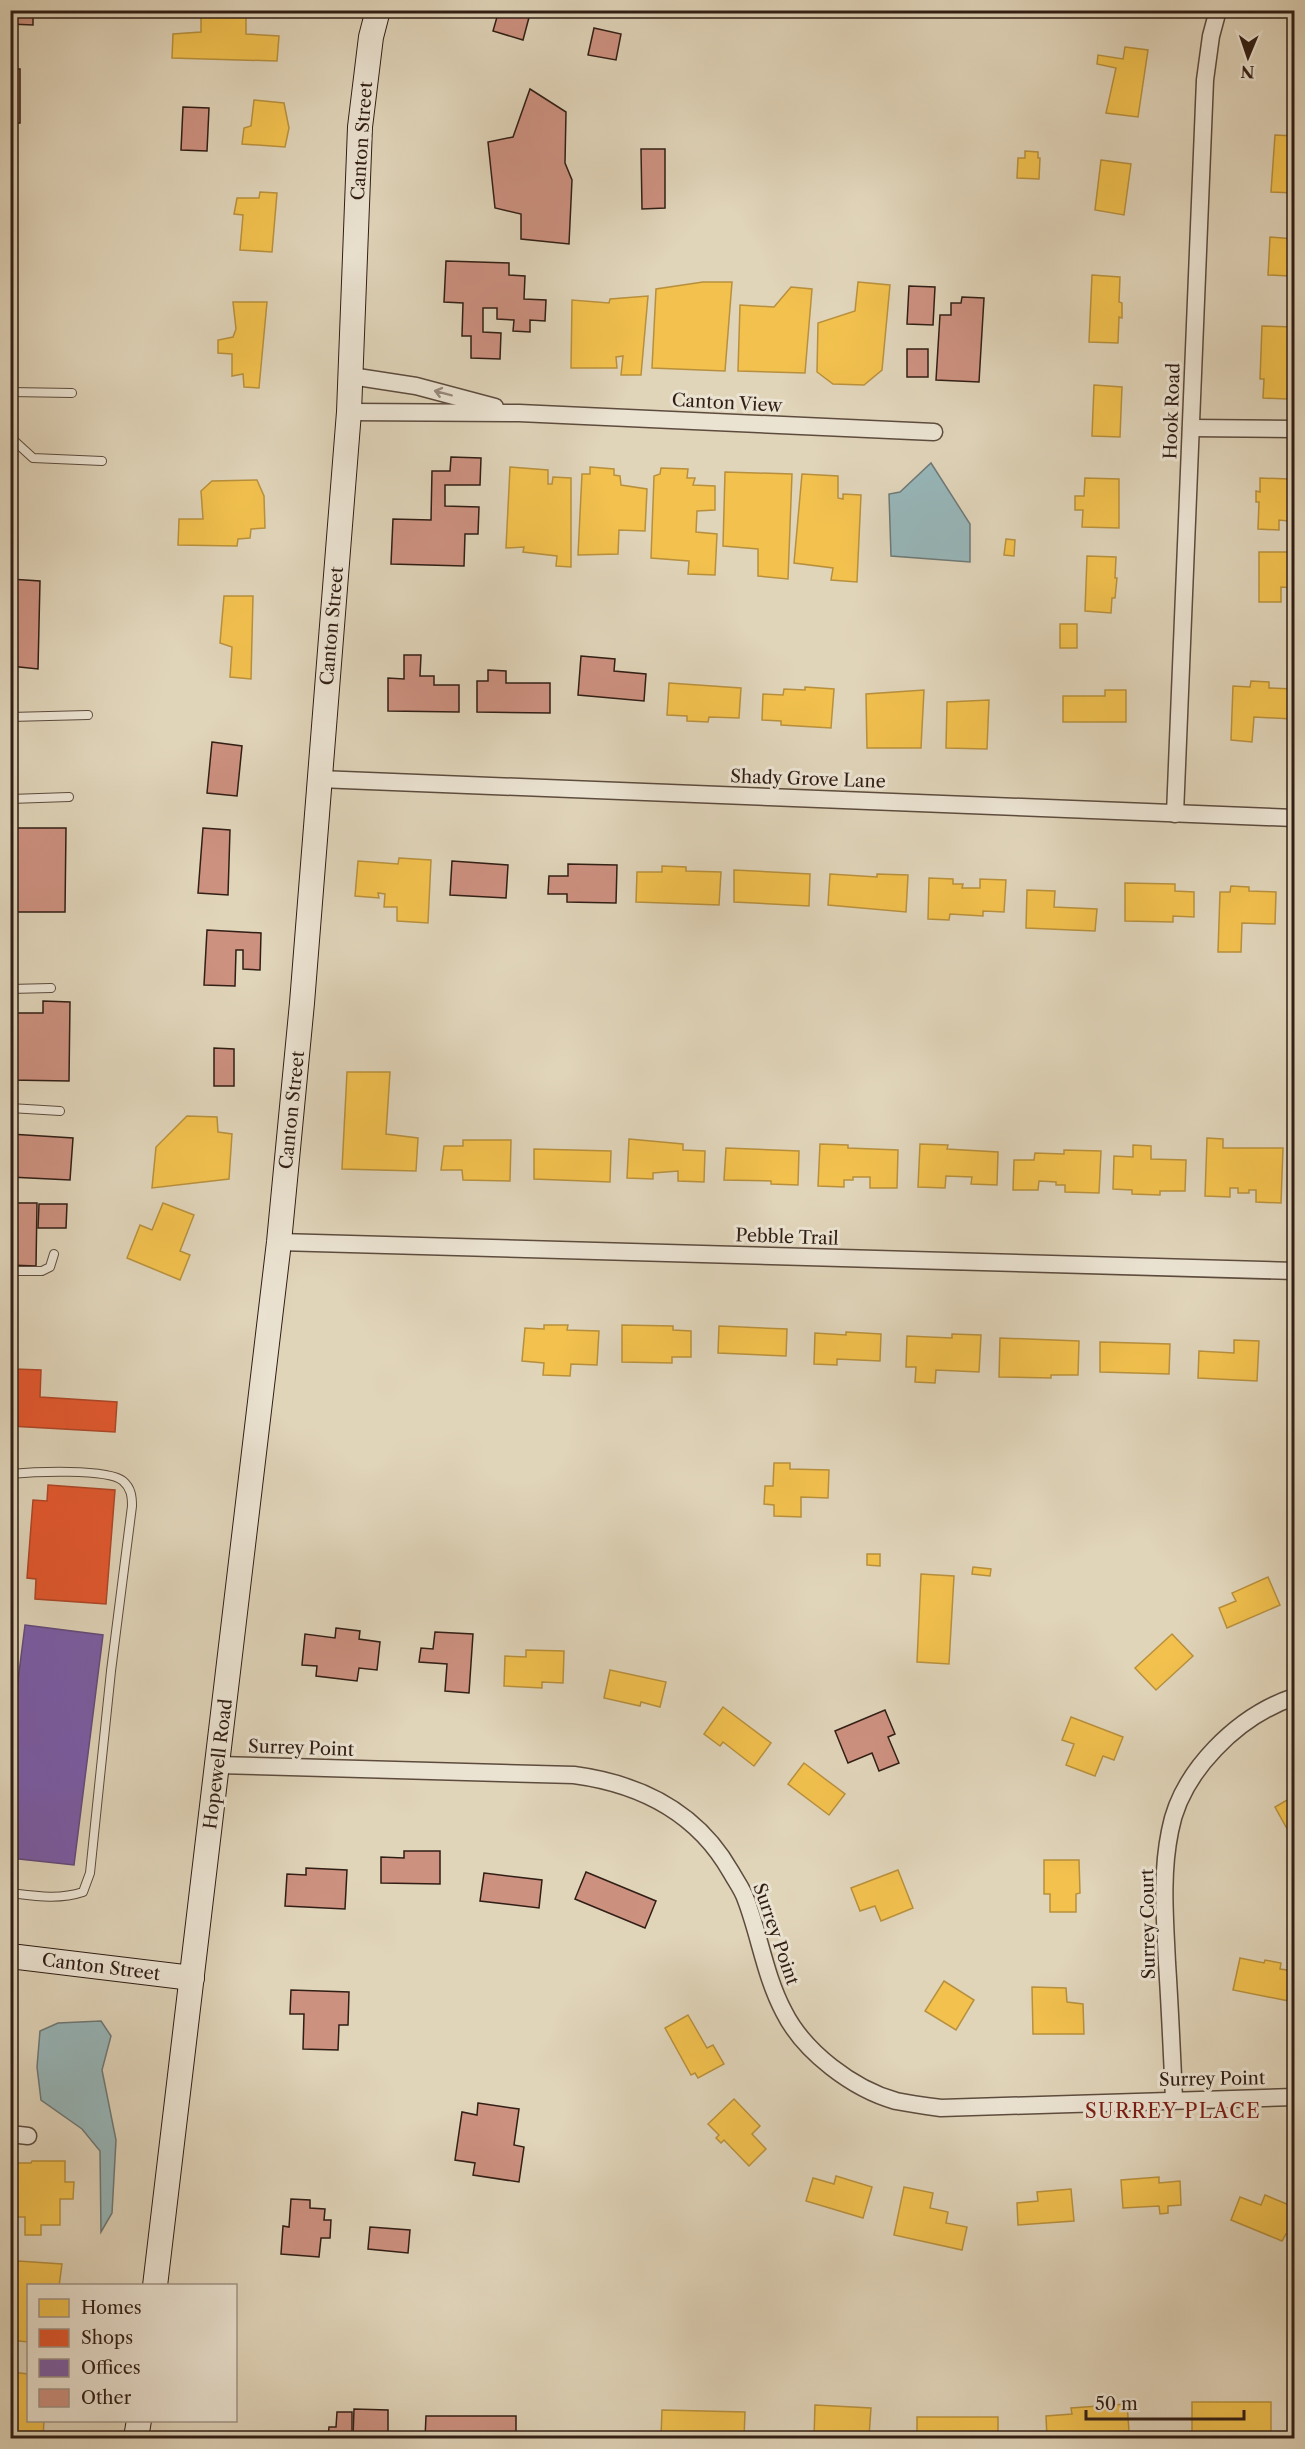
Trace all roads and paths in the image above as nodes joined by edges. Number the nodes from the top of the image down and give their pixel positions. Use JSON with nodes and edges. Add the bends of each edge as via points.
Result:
{"nodes":[{"id":1,"x":378,"y":10,"type":"edge"},
{"id":2,"x":1218,"y":10,"type":"edge"},
{"id":3,"x":351,"y":376,"type":"junction"},
{"id":4,"x":411,"y":385,"type":"junction"},
{"id":5,"x":10,"y":392,"type":"edge"},
{"id":6,"x":72,"y":393,"type":"dead end"},
{"id":7,"x":349,"y":412,"type":"junction"},
{"id":8,"x":410,"y":413,"type":"junction"},
{"id":9,"x":519,"y":413,"type":"junction"},
{"id":10,"x":1191,"y":428,"type":"junction"},
{"id":11,"x":1294,"y":429,"type":"edge"},
{"id":12,"x":934,"y":432,"type":"dead end"},
{"id":13,"x":10,"y":437,"type":"edge"},
{"id":14,"x":102,"y":461,"type":"dead end"},
{"id":15,"x":88,"y":715,"type":"dead end"},
{"id":16,"x":10,"y":717,"type":"edge"},
{"id":17,"x":320,"y":779,"type":"junction"},
{"id":18,"x":69,"y":797,"type":"dead end"},
{"id":19,"x":10,"y":799,"type":"edge"},
{"id":20,"x":1175,"y":814,"type":"junction"},
{"id":21,"x":1294,"y":818,"type":"edge"},
{"id":22,"x":51,"y":988,"type":"dead end"},
{"id":23,"x":10,"y":989,"type":"edge"},
{"id":24,"x":10,"y":1108,"type":"edge"},
{"id":25,"x":60,"y":1111,"type":"dead end"},
{"id":26,"x":279,"y":1242,"type":"junction"},
{"id":27,"x":54,"y":1254,"type":"dead end"},
{"id":28,"x":10,"y":1271,"type":"edge"},
{"id":29,"x":1294,"y":1271,"type":"edge"},
{"id":30,"x":10,"y":1473,"type":"edge"},
{"id":31,"x":1294,"y":1697,"type":"edge"},
{"id":32,"x":218,"y":1765,"type":"junction"},
{"id":33,"x":10,"y":1893,"type":"edge"},
{"id":34,"x":10,"y":1956,"type":"edge"},
{"id":35,"x":192,"y":1978,"type":"junction"},
{"id":36,"x":1294,"y":2097,"type":"edge"},
{"id":37,"x":1174,"y":2099,"type":"junction"},
{"id":38,"x":10,"y":2134,"type":"edge"},
{"id":39,"x":28,"y":2136,"type":"dead end"},
{"id":40,"x":155,"y":2284,"type":"edge"},
{"id":41,"x":139,"y":2422,"type":"edge"},
{"id":42,"x":136,"y":2439,"type":"edge"}],
"edges":[{"from":1,"to":3,"type":"street","name":"Canton Street","via":[[360,127]]},
{"from":2,"to":10,"type":"street","name":"Hook Road","via":[[1205,80]]},
{"from":3,"to":4,"type":"street","name":"Canton View"},
{"from":3,"to":7,"type":"street","name":"Canton Street"},
{"from":4,"to":8,"type":"street"},
{"from":9,"to":4,"type":"street","name":"Canton View","one_way":true},
{"from":5,"to":6,"type":"lane"},
{"from":7,"to":8,"type":"street","name":"Canton View"},
{"from":7,"to":17,"type":"street","name":"Canton Street"},
{"from":8,"to":9,"type":"street","name":"Canton View"},
{"from":9,"to":12,"type":"street","name":"Canton View"},
{"from":10,"to":11,"type":"street"},
{"from":10,"to":20,"type":"street","name":"Hook Road"},
{"from":13,"to":14,"type":"lane","via":[[33,458]]},
{"from":15,"to":16,"type":"lane"},
{"from":17,"to":20,"type":"street","name":"Shady Grove Lane"},
{"from":17,"to":26,"type":"street","name":"Canton Street"},
{"from":18,"to":19,"type":"lane"},
{"from":20,"to":21,"type":"street","name":"Shady Grove Lane"},
{"from":22,"to":23,"type":"lane"},
{"from":24,"to":25,"type":"lane"},
{"from":26,"to":29,"type":"street","name":"Pebble Trail"},
{"from":26,"to":32,"type":"street","name":"Hopewell Road"},
{"from":27,"to":28,"type":"lane","via":[[50,1267],[42,1271]]},
{"from":30,"to":33,"type":"lane","via":[[108,1474],[124,1482],[132,1493],[90,1873],[83,1892],[69,1897]]},
{"from":31,"to":37,"type":"street","name":"Surrey Court","via":[[1240,1725],[1208,1755],[1184,1791],[1170,1829],[1163,1882]]},
{"from":32,"to":35,"type":"street","name":"Hopewell Road"},
{"from":32,"to":37,"type":"street","name":"Surrey Point","via":[[574,1776],[631,1786],[678,1812],[719,1851],[746,1898],[768,1978],[785,2014],[815,2054],[855,2084],[895,2100],[941,2108]]},
{"from":34,"to":35,"type":"street","name":"Canton Street"},
{"from":35,"to":40,"type":"street","name":"Hopewell Road"},
{"from":36,"to":37,"type":"street","name":"Surrey Point"},
{"from":38,"to":39,"type":"street"},
{"from":41,"to":42,"type":"street"}]}
